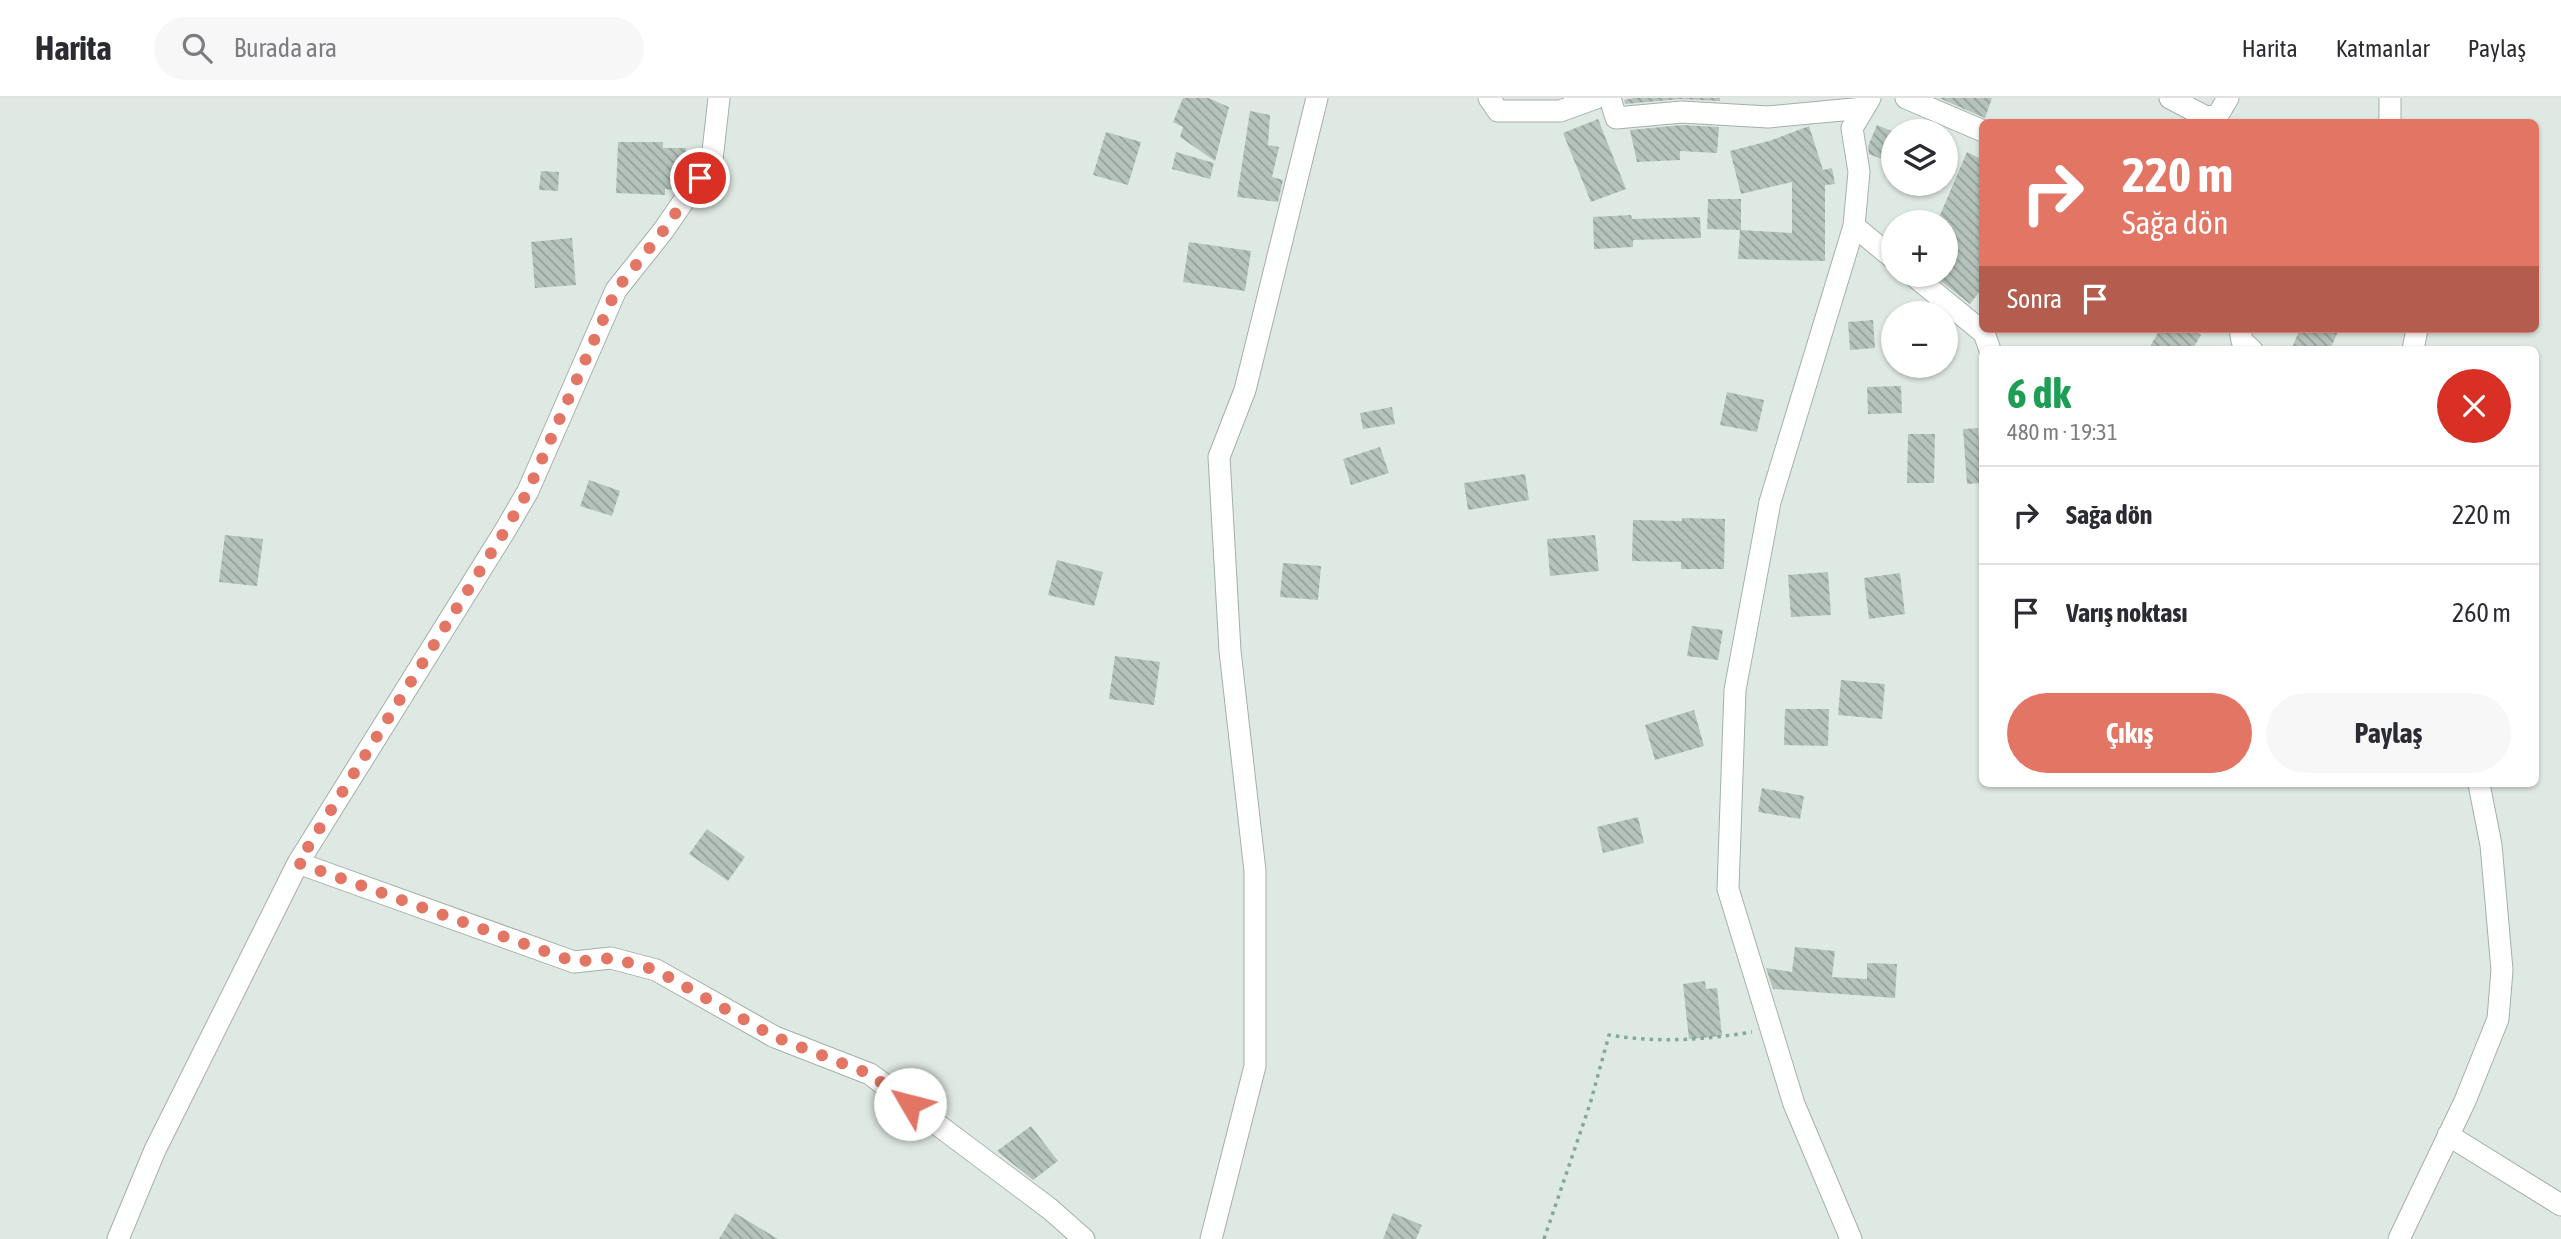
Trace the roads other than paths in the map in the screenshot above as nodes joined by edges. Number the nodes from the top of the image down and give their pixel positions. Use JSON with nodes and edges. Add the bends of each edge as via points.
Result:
{"nodes":[{"id":1,"x":719,"y":98,"type":"edge"},
{"id":2,"x":1317,"y":98,"type":"edge"},
{"id":3,"x":1489,"y":98,"type":"edge"},
{"id":4,"x":1596,"y":98,"type":"edge"},
{"id":5,"x":1610,"y":98,"type":"edge"},
{"id":6,"x":1906,"y":98,"type":"edge"},
{"id":7,"x":2170,"y":98,"type":"edge"},
{"id":8,"x":2228,"y":98,"type":"edge"},
{"id":9,"x":2390,"y":98,"type":"edge"},
{"id":10,"x":1867,"y":103,"type":"edge"},
{"id":11,"x":2390,"y":119,"type":"edge"},
{"id":12,"x":1979,"y":129,"type":"edge"},
{"id":13,"x":1854,"y":226,"type":"junction"},
{"id":14,"x":1881,"y":248,"type":"edge"},
{"id":15,"x":1928,"y":287,"type":"edge"},
{"id":16,"x":1979,"y":329,"type":"edge"},
{"id":17,"x":2481,"y":787,"type":"edge"},
{"id":18,"x":298,"y":863,"type":"junction"},
{"id":19,"x":2448,"y":1135,"type":"junction"},
{"id":20,"x":2561,"y":1205,"type":"edge"},
{"id":21,"x":118,"y":1239,"type":"edge"},
{"id":22,"x":1084,"y":1239,"type":"edge"},
{"id":23,"x":1211,"y":1239,"type":"edge"},
{"id":24,"x":1851,"y":1239,"type":"edge"},
{"id":25,"x":2399,"y":1239,"type":"edge"}],
"edges":[{"from":1,"to":18,"type":"street","via":[[712,160],[616,290],[512,520]]},
{"from":2,"to":23,"type":"street","via":[[1245,390],[1219,457],[1230,651],[1255,871],[1255,1066]]},
{"from":3,"to":4,"type":"street","via":[[1498,111],[1560,111]]},
{"from":5,"to":10,"type":"street","via":[[1616,118],[1682,112],[1768,117]]},
{"from":6,"to":12,"type":"street"},
{"from":7,"to":8,"type":"street","via":[[2206,117],[2218,115]]},
{"from":9,"to":11,"type":"street"},
{"from":10,"to":13,"type":"street","via":[[1852,128],[1859,172]]},
{"from":13,"to":14,"type":"street"},
{"from":13,"to":24,"type":"street","via":[[1770,502],[1735,690],[1728,889],[1794,1104]]},
{"from":15,"to":16,"type":"street"},
{"from":17,"to":19,"type":"street","via":[[2491,845],[2502,970],[2498,1019]]},
{"from":18,"to":21,"type":"street","via":[[155,1150]]},
{"from":18,"to":22,"type":"street","via":[[575,962],[611,958],[656,970],[775,1037],[870,1074]]},
{"from":19,"to":20,"type":"street"},
{"from":19,"to":25,"type":"street"}]}
